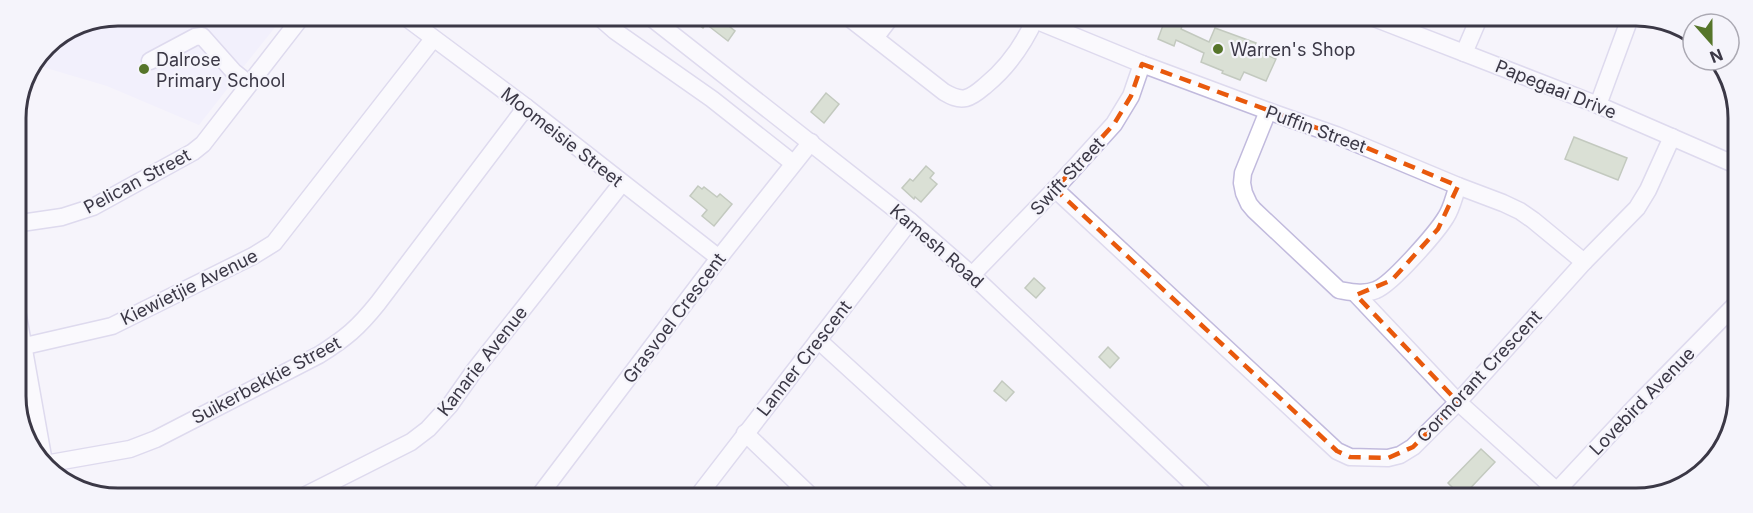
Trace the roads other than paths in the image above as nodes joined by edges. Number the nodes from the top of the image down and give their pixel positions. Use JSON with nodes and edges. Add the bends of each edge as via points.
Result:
{"nodes":[{"id":1,"x":295,"y":25,"type":"edge"},
{"id":2,"x":415,"y":25,"type":"edge"},
{"id":3,"x":609,"y":25,"type":"edge"},
{"id":4,"x":661,"y":25,"type":"edge"},
{"id":5,"x":858,"y":25,"type":"edge"},
{"id":6,"x":885,"y":25,"type":"edge"},
{"id":7,"x":1032,"y":25,"type":"edge"},
{"id":8,"x":1052,"y":25,"type":"edge"},
{"id":9,"x":1392,"y":25,"type":"edge"},
{"id":10,"x":1476,"y":25,"type":"edge"},
{"id":11,"x":1627,"y":25,"type":"edge"},
{"id":12,"x":875,"y":38,"type":"junction"},
{"id":13,"x":433,"y":39,"type":"junction"},
{"id":14,"x":1464,"y":53,"type":"junction"},
{"id":15,"x":150,"y":61,"type":"dead end"},
{"id":16,"x":1142,"y":64,"type":"junction"},
{"id":17,"x":249,"y":84,"type":"junction"},
{"id":18,"x":1598,"y":105,"type":"junction"},
{"id":19,"x":526,"y":107,"type":"junction"},
{"id":20,"x":1268,"y":111,"type":"junction"},
{"id":21,"x":1672,"y":137,"type":"junction"},
{"id":22,"x":811,"y":142,"type":"junction"},
{"id":23,"x":1728,"y":162,"type":"edge"},
{"id":24,"x":794,"y":163,"type":"junction"},
{"id":25,"x":622,"y":183,"type":"junction"},
{"id":26,"x":1458,"y":186,"type":"junction"},
{"id":27,"x":1055,"y":189,"type":"junction"},
{"id":28,"x":910,"y":221,"type":"junction"},
{"id":29,"x":26,"y":222,"type":"edge"},
{"id":30,"x":719,"y":258,"type":"junction"},
{"id":31,"x":1584,"y":262,"type":"junction"},
{"id":32,"x":972,"y":275,"type":"junction"},
{"id":33,"x":1355,"y":293,"type":"junction"},
{"id":34,"x":1728,"y":311,"type":"edge"},
{"id":35,"x":818,"y":340,"type":"junction"},
{"id":36,"x":26,"y":346,"type":"edge"},
{"id":37,"x":26,"y":352,"type":"edge"},
{"id":38,"x":1458,"y":402,"type":"junction"},
{"id":39,"x":745,"y":433,"type":"junction"},
{"id":40,"x":42,"y":447,"type":"edge"},
{"id":41,"x":56,"y":464,"type":"edge"},
{"id":42,"x":980,"y":487,"type":"edge"},
{"id":43,"x":1197,"y":487,"type":"edge"},
{"id":44,"x":1546,"y":487,"type":"edge"},
{"id":45,"x":1560,"y":487,"type":"edge"},
{"id":46,"x":320,"y":488,"type":"edge"},
{"id":47,"x":545,"y":488,"type":"edge"},
{"id":48,"x":704,"y":488,"type":"edge"},
{"id":49,"x":803,"y":488,"type":"edge"}],
"edges":[{"from":1,"to":17,"type":"street","name":"Pelican Street"},
{"from":2,"to":13,"type":"street","name":"Moomeisie Street"},
{"from":3,"to":24,"type":"street"},
{"from":4,"to":22,"type":"street","name":"Kamesh Road"},
{"from":5,"to":12,"type":"street"},
{"from":6,"to":12,"type":"street"},
{"from":7,"to":12,"type":"street","via":[[1010,63],[964,99],[944,92]]},
{"from":8,"to":16,"type":"street","name":"Puffin Street"},
{"from":9,"to":14,"type":"street","name":"Papegaai Drive"},
{"from":10,"to":14,"type":"street"},
{"from":11,"to":18,"type":"street"},
{"from":13,"to":19,"type":"street","name":"Moomeisie Street"},
{"from":13,"to":36,"type":"street","name":"Kiewietjie Avenue","via":[[274,243],[112,326]]},
{"from":14,"to":18,"type":"street","name":"Papegaai Drive"},
{"from":15,"to":17,"type":"street","via":[[202,36]]},
{"from":16,"to":20,"type":"street","name":"Puffin Street"},
{"from":16,"to":27,"type":"street","name":"Swift Street","via":[[1131,96],[1114,124]]},
{"from":17,"to":29,"type":"street","name":"Pelican Street","via":[[202,144],[177,163],[82,212]]},
{"from":18,"to":21,"type":"street","name":"Papegaai Drive"},
{"from":19,"to":25,"type":"street","name":"Moomeisie Street"},
{"from":19,"to":41,"type":"street","name":"Suikerbekkie Street","via":[[378,303],[345,339],[319,356],[147,442]]},
{"from":20,"to":26,"type":"street","name":"Puffin Street"},
{"from":20,"to":33,"type":"street","via":[[1243,173],[1249,204],[1340,290]]},
{"from":21,"to":23,"type":"street","name":"Papegaai Drive"},
{"from":21,"to":31,"type":"street","name":"Cormorant Crescent","via":[[1636,208]]},
{"from":22,"to":24,"type":"street","name":"Grasvoel Crescent"},
{"from":22,"to":28,"type":"street","name":"Kamesh Road"},
{"from":24,"to":30,"type":"street","name":"Grasvoel Crescent"},
{"from":25,"to":30,"type":"street","name":"Moomeisie Street"},
{"from":25,"to":46,"type":"street","name":"Kanarie Avenue","via":[[428,429],[411,442]]},
{"from":26,"to":31,"type":"street","name":"Puffin Street","via":[[1520,211]]},
{"from":26,"to":33,"type":"street","via":[[1448,215],[1392,280],[1377,290]]},
{"from":27,"to":32,"type":"street","name":"Swift Street"},
{"from":27,"to":38,"type":"street","name":"Cormorant Crescent","via":[[1337,451],[1350,457],[1400,455]]},
{"from":28,"to":32,"type":"street","name":"Kamesh Road"},
{"from":28,"to":35,"type":"street","name":"Lanner Crescent"},
{"from":30,"to":47,"type":"street","name":"Grasvoel Crescent"},
{"from":31,"to":38,"type":"street","name":"Cormorant Crescent"},
{"from":32,"to":43,"type":"street","name":"Kamesh Road"},
{"from":33,"to":38,"type":"street"},
{"from":34,"to":45,"type":"street","name":"Lovebird Avenue"},
{"from":35,"to":39,"type":"street","name":"Lanner Crescent"},
{"from":35,"to":42,"type":"street"},
{"from":37,"to":40,"type":"street"},
{"from":38,"to":44,"type":"street"},
{"from":39,"to":48,"type":"street","name":"Lanner Crescent"},
{"from":39,"to":49,"type":"street"}]}
